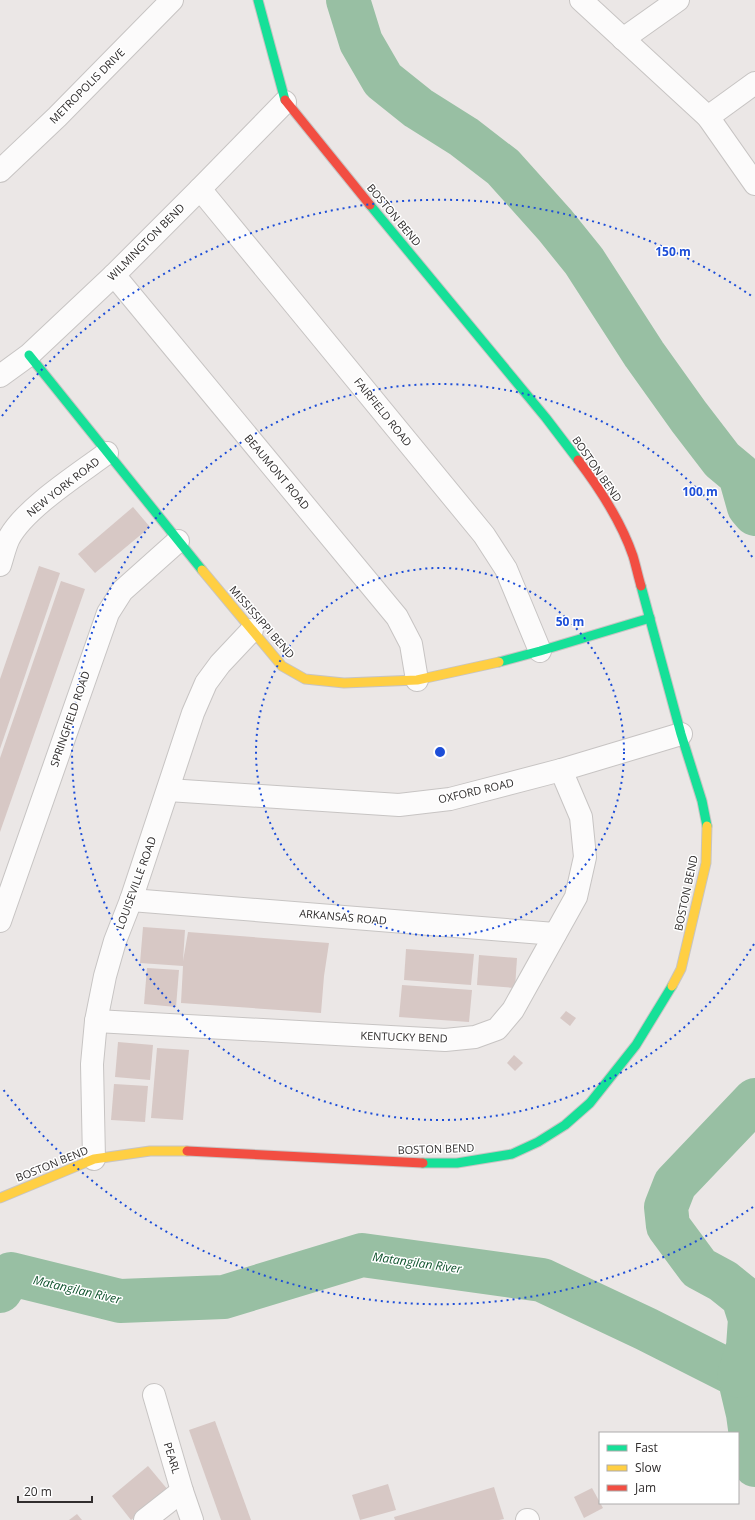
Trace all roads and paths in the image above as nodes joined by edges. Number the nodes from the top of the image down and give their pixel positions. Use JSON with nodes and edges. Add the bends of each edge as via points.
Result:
{"nodes":[{"id":1,"x":172,"y":0,"type":"edge"},
{"id":2,"x":258,"y":0,"type":"edge"},
{"id":3,"x":581,"y":0,"type":"edge"},
{"id":4,"x":678,"y":0,"type":"edge"},
{"id":5,"x":623,"y":40,"type":"junction"},
{"id":6,"x":755,"y":83,"type":"edge"},
{"id":7,"x":285,"y":102,"type":"junction"},
{"id":8,"x":708,"y":117,"type":"junction"},
{"id":9,"x":0,"y":171,"type":"edge"},
{"id":10,"x":755,"y":184,"type":"edge"},
{"id":11,"x":200,"y":190,"type":"junction"},
{"id":12,"x":114,"y":275,"type":"junction"},
{"id":13,"x":29,"y":355,"type":"junction"},
{"id":14,"x":0,"y":376,"type":"edge"},
{"id":15,"x":107,"y":452,"type":"junction"},
{"id":16,"x":178,"y":541,"type":"junction"},
{"id":17,"x":0,"y":565,"type":"edge"},
{"id":18,"x":650,"y":618,"type":"junction"},
{"id":19,"x":252,"y":630,"type":"junction"},
{"id":20,"x":540,"y":651,"type":"junction"},
{"id":21,"x":417,"y":680,"type":"junction"},
{"id":22,"x":681,"y":734,"type":"junction"},
{"id":23,"x":561,"y":770,"type":"junction"},
{"id":24,"x":168,"y":790,"type":"junction"},
{"id":25,"x":130,"y":900,"type":"junction"},
{"id":26,"x":0,"y":921,"type":"edge"},
{"id":27,"x":555,"y":934,"type":"junction"},
{"id":28,"x":96,"y":1021,"type":"junction"},
{"id":29,"x":94,"y":1159,"type":"junction"},
{"id":30,"x":0,"y":1198,"type":"edge"},
{"id":31,"x":154,"y":1395,"type":"dead end"},
{"id":32,"x":182,"y":1491,"type":"junction"},
{"id":33,"x":146,"y":1520,"type":"edge"},
{"id":34,"x":192,"y":1520,"type":"edge"}],
"edges":[{"from":1,"to":9,"type":"street","name":"METROPOLIS DRIVE"},
{"from":2,"to":7,"type":"street"},
{"from":3,"to":5,"type":"street"},
{"from":4,"to":5,"type":"street"},
{"from":5,"to":8,"type":"street"},
{"from":6,"to":8,"type":"street"},
{"from":7,"to":11,"type":"street","name":"WILMINGTON BEND"},
{"from":7,"to":18,"type":"street","name":"BOSTON BEND","via":[[546,418],[599,488],[633,556]]},
{"from":8,"to":10,"type":"street"},
{"from":11,"to":12,"type":"street","name":"WILMINGTON BEND"},
{"from":11,"to":20,"type":"street","name":"FAIRFIELD ROAD","via":[[484,535],[506,569]]},
{"from":12,"to":13,"type":"street","name":"WILMINGTON BEND"},
{"from":12,"to":21,"type":"street","name":"BEAUMONT ROAD","via":[[397,617],[411,644]]},
{"from":13,"to":14,"type":"street","name":"WILMINGTON BEND"},
{"from":13,"to":15,"type":"street","name":"MISSISSIPPI BEND"},
{"from":15,"to":16,"type":"street","name":"MISSISSIPPI BEND"},
{"from":15,"to":17,"type":"street","name":"NEW YORK ROAD","via":[[23,519],[9,538]]},
{"from":16,"to":19,"type":"street","name":"MISSISSIPPI BEND"},
{"from":16,"to":26,"type":"street","name":"SPRINGFIELD ROAD","via":[[122,591],[108,613]]},
{"from":18,"to":20,"type":"street","name":"MISSISSIPPI BEND"},
{"from":18,"to":22,"type":"street","name":"BOSTON BEND"},
{"from":19,"to":21,"type":"street","name":"MISSISSIPPI BEND","via":[[282,666],[304,679],[344,683]]},
{"from":19,"to":24,"type":"street","name":"LOUISEVILLE ROAD","via":[[220,664],[206,684],[193,714]]},
{"from":20,"to":21,"type":"street","name":"MISSISSIPPI BEND"},
{"from":22,"to":23,"type":"street","name":"OXFORD ROAD"},
{"from":22,"to":29,"type":"street","name":"BOSTON BEND","via":[[708,829],[706,863],[681,969],[636,1045],[590,1103],[565,1125],[512,1154],[458,1163],[402,1163],[187,1151],[150,1151]]},
{"from":23,"to":24,"type":"street","name":"OXFORD ROAD","via":[[450,799],[400,805]]},
{"from":23,"to":27,"type":"street","name":"KENTUCKY BEND","via":[[580,816],[585,857],[576,897]]},
{"from":24,"to":25,"type":"street","name":"LOUISEVILLE ROAD"},
{"from":25,"to":27,"type":"street","name":"ARKANSAS ROAD"},
{"from":25,"to":28,"type":"street","name":"LOUISEVILLE ROAD","via":[[115,941]]},
{"from":27,"to":28,"type":"street","name":"KENTUCKY BEND","via":[[513,1010],[497,1029],[476,1037],[445,1040]]},
{"from":28,"to":29,"type":"street","name":"LOUISEVILLE ROAD","via":[[92,1064]]},
{"from":29,"to":30,"type":"street","name":"BOSTON BEND"},
{"from":31,"to":32,"type":"street","name":"PEARL"},
{"from":32,"to":33,"type":"street"},
{"from":32,"to":34,"type":"street","name":"PEARL"}]}
